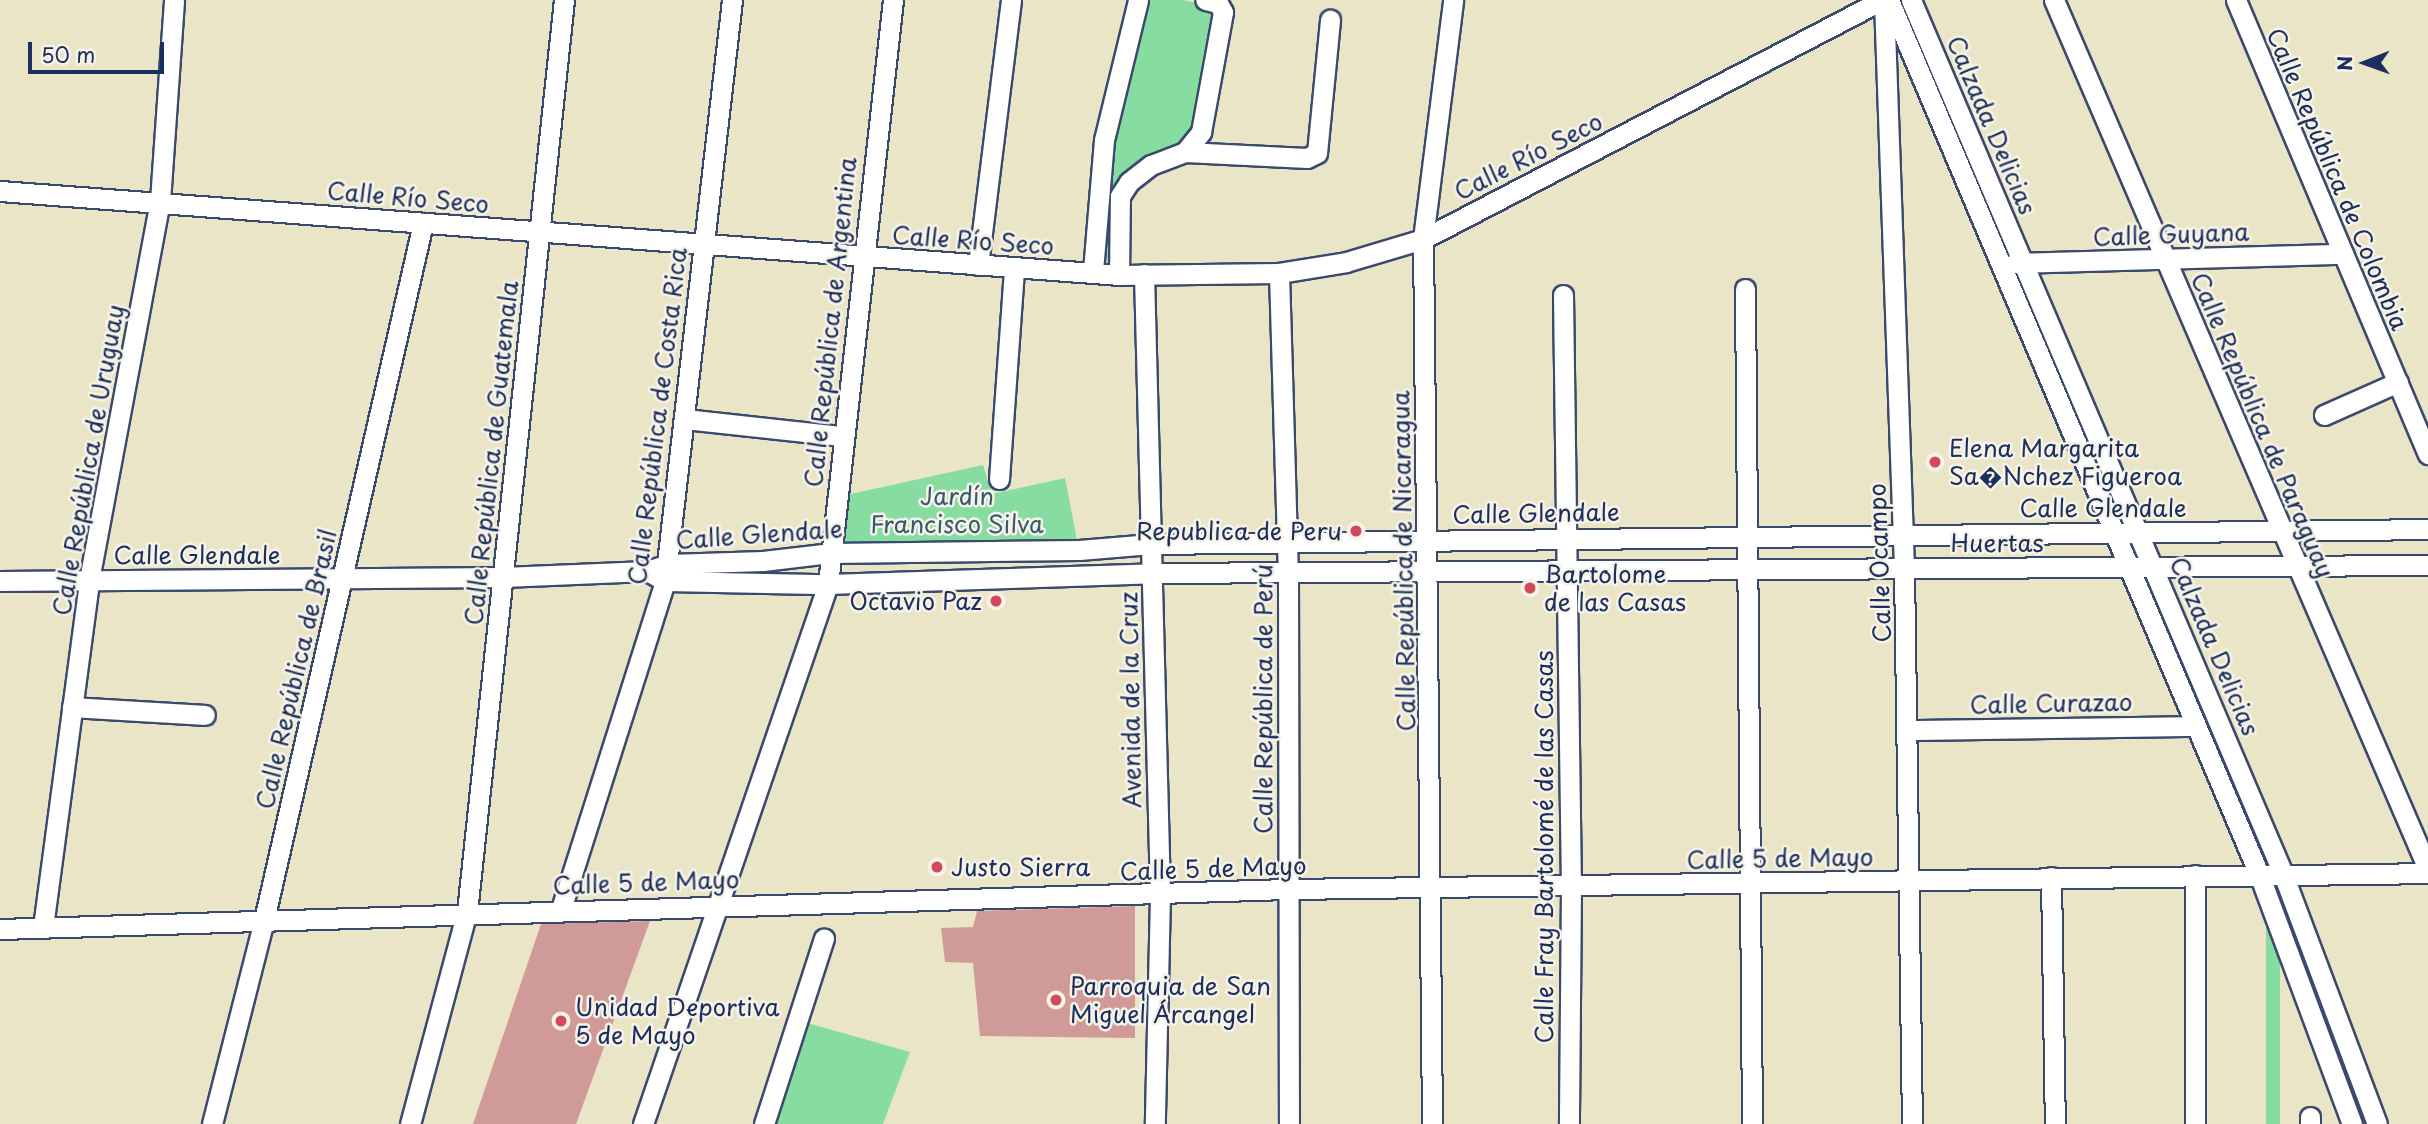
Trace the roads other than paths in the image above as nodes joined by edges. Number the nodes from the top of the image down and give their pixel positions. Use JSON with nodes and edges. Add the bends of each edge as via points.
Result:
{"nodes":[{"id":1,"x":174,"y":0,"type":"edge"},
{"id":2,"x":564,"y":0,"type":"edge"},
{"id":3,"x":732,"y":0,"type":"edge"},
{"id":4,"x":893,"y":0,"type":"edge"},
{"id":5,"x":1011,"y":0,"type":"edge"},
{"id":6,"x":1138,"y":0,"type":"edge"},
{"id":7,"x":1205,"y":0,"type":"edge"},
{"id":8,"x":1453,"y":0,"type":"edge"},
{"id":9,"x":1885,"y":0,"type":"edge"},
{"id":10,"x":1911,"y":0,"type":"edge"},
{"id":11,"x":2054,"y":0,"type":"edge"},
{"id":12,"x":2236,"y":0,"type":"edge"},
{"id":13,"x":1330,"y":20,"type":"dead end"},
{"id":14,"x":1185,"y":152,"type":"junction"},
{"id":15,"x":0,"y":191,"type":"edge"},
{"id":16,"x":1111,"y":195,"type":"junction"},
{"id":17,"x":160,"y":201,"type":"junction"},
{"id":18,"x":423,"y":223,"type":"junction"},
{"id":19,"x":539,"y":232,"type":"junction"},
{"id":20,"x":1423,"y":239,"type":"junction"},
{"id":21,"x":703,"y":246,"type":"junction"},
{"id":22,"x":2343,"y":254,"type":"junction"},
{"id":23,"x":861,"y":257,"type":"junction"},
{"id":24,"x":2165,"y":259,"type":"junction"},
{"id":25,"x":2025,"y":262,"type":"junction"},
{"id":26,"x":978,"y":265,"type":"junction"},
{"id":27,"x":2000,"y":265,"type":"junction"},
{"id":28,"x":1014,"y":268,"type":"junction"},
{"id":29,"x":1093,"y":271,"type":"junction"},
{"id":30,"x":1279,"y":273,"type":"junction"},
{"id":31,"x":1144,"y":274,"type":"junction"},
{"id":32,"x":1119,"y":275,"type":"junction"},
{"id":33,"x":1745,"y":289,"type":"dead end"},
{"id":34,"x":1563,"y":295,"type":"dead end"},
{"id":35,"x":2398,"y":382,"type":"junction"},
{"id":36,"x":2324,"y":415,"type":"dead end"},
{"id":37,"x":685,"y":419,"type":"junction"},
{"id":38,"x":842,"y":436,"type":"junction"},
{"id":39,"x":2428,"y":454,"type":"edge"},
{"id":40,"x":999,"y":479,"type":"dead end"},
{"id":41,"x":2428,"y":529,"type":"edge"},
{"id":42,"x":2113,"y":532,"type":"junction"},
{"id":43,"x":2141,"y":532,"type":"junction"},
{"id":44,"x":2280,"y":533,"type":"junction"},
{"id":45,"x":1903,"y":534,"type":"junction"},
{"id":46,"x":1746,"y":536,"type":"junction"},
{"id":47,"x":1566,"y":538,"type":"junction"},
{"id":48,"x":1427,"y":539,"type":"junction"},
{"id":49,"x":1287,"y":542,"type":"junction"},
{"id":50,"x":1151,"y":544,"type":"junction"},
{"id":51,"x":830,"y":553,"type":"junction"},
{"id":52,"x":2428,"y":565,"type":"edge"},
{"id":53,"x":2127,"y":566,"type":"junction"},
{"id":54,"x":2155,"y":566,"type":"junction"},
{"id":55,"x":2298,"y":567,"type":"junction"},
{"id":56,"x":1904,"y":568,"type":"junction"},
{"id":57,"x":1747,"y":569,"type":"junction"},
{"id":58,"x":1566,"y":570,"type":"junction"},
{"id":59,"x":1428,"y":571,"type":"junction"},
{"id":60,"x":667,"y":572,"type":"junction"},
{"id":61,"x":1288,"y":572,"type":"junction"},
{"id":62,"x":1152,"y":573,"type":"junction"},
{"id":63,"x":503,"y":578,"type":"junction"},
{"id":64,"x":342,"y":579,"type":"junction"},
{"id":65,"x":89,"y":580,"type":"junction"},
{"id":66,"x":0,"y":581,"type":"edge"},
{"id":67,"x":828,"y":584,"type":"junction"},
{"id":68,"x":72,"y":707,"type":"junction"},
{"id":69,"x":205,"y":715,"type":"dead end"},
{"id":70,"x":2194,"y":726,"type":"junction"},
{"id":71,"x":1908,"y":730,"type":"junction"},
{"id":72,"x":2428,"y":871,"type":"edge"},
{"id":73,"x":2259,"y":874,"type":"junction"},
{"id":74,"x":2283,"y":874,"type":"junction"},
{"id":75,"x":2195,"y":875,"type":"junction"},
{"id":76,"x":2051,"y":877,"type":"junction"},
{"id":77,"x":1911,"y":880,"type":"junction"},
{"id":78,"x":1751,"y":883,"type":"junction"},
{"id":79,"x":1571,"y":887,"type":"junction"},
{"id":80,"x":1289,"y":889,"type":"junction"},
{"id":81,"x":1432,"y":889,"type":"junction"},
{"id":82,"x":1160,"y":895,"type":"junction"},
{"id":83,"x":715,"y":904,"type":"junction"},
{"id":84,"x":561,"y":909,"type":"junction"},
{"id":85,"x":467,"y":912,"type":"junction"},
{"id":86,"x":264,"y":920,"type":"junction"},
{"id":87,"x":43,"y":927,"type":"junction"},
{"id":88,"x":0,"y":929,"type":"edge"},
{"id":89,"x":824,"y":938,"type":"dead end"},
{"id":90,"x":212,"y":1124,"type":"edge"},
{"id":91,"x":410,"y":1124,"type":"edge"},
{"id":92,"x":643,"y":1124,"type":"edge"},
{"id":93,"x":764,"y":1124,"type":"edge"},
{"id":94,"x":1155,"y":1124,"type":"edge"},
{"id":95,"x":1289,"y":1124,"type":"edge"},
{"id":96,"x":1432,"y":1124,"type":"edge"},
{"id":97,"x":1569,"y":1124,"type":"edge"},
{"id":98,"x":1752,"y":1124,"type":"edge"},
{"id":99,"x":1912,"y":1124,"type":"edge"},
{"id":100,"x":2055,"y":1124,"type":"edge"},
{"id":101,"x":2195,"y":1124,"type":"edge"},
{"id":102,"x":2353,"y":1124,"type":"edge"},
{"id":103,"x":2377,"y":1124,"type":"edge"}],
"edges":[{"from":1,"to":17,"type":"street","name":"Calle República de Uruguay"},
{"from":2,"to":19,"type":"street","name":"Calle República de Guatemala"},
{"from":3,"to":21,"type":"street","name":"Calle República de Costa Rica"},
{"from":4,"to":23,"type":"street","name":"Calle República de Argentina"},
{"from":5,"to":26,"type":"street"},
{"from":6,"to":16,"type":"street","via":[[1104,140]]},
{"from":7,"to":14,"type":"street","via":[[1218,3],[1223,12],[1201,132]]},
{"from":8,"to":20,"type":"street","name":"Calle República de Nicaragua"},
{"from":9,"to":20,"type":"street","name":"Calle Río Seco"},
{"from":9,"to":27,"type":"street","name":"Calzada Delicias"},
{"from":9,"to":45,"type":"street","name":"Calle Ocampo"},
{"from":10,"to":25,"type":"street","name":"Calzada Delicias"},
{"from":11,"to":24,"type":"street","name":"Calle República de Paraguay"},
{"from":12,"to":22,"type":"street","name":"Calle República de Colombia"},
{"from":13,"to":14,"type":"street","via":[[1317,153],[1307,158]]},
{"from":14,"to":16,"type":"street","via":[[1151,165]]},
{"from":15,"to":17,"type":"street","name":"Calle Río Seco"},
{"from":16,"to":29,"type":"street"},
{"from":16,"to":32,"type":"street"},
{"from":17,"to":18,"type":"street","name":"Calle Río Seco"},
{"from":17,"to":65,"type":"street","name":"Calle República de Uruguay"},
{"from":18,"to":19,"type":"street","name":"Calle Río Seco"},
{"from":18,"to":64,"type":"street","name":"Calle República de Brasil"},
{"from":19,"to":21,"type":"street","name":"Calle Río Seco"},
{"from":19,"to":63,"type":"street","name":"Calle República de Guatemala"},
{"from":20,"to":30,"type":"street","name":"Calle Río Seco","via":[[1346,262]]},
{"from":20,"to":48,"type":"street","name":"Calle República de Nicaragua"},
{"from":21,"to":23,"type":"street","name":"Calle Río Seco"},
{"from":21,"to":37,"type":"street","name":"Calle República de Costa Rica"},
{"from":22,"to":24,"type":"street","name":"Calle Guyana"},
{"from":22,"to":35,"type":"street","name":"Calle República de Colombia"},
{"from":23,"to":26,"type":"street","name":"Calle Río Seco"},
{"from":23,"to":38,"type":"street","name":"Calle República de Argentina"},
{"from":24,"to":25,"type":"street","name":"Calle Guyana"},
{"from":24,"to":44,"type":"street","name":"Calle República de Paraguay"},
{"from":25,"to":27,"type":"street","name":"Calle Guyana"},
{"from":25,"to":43,"type":"street","name":"Calzada Delicias"},
{"from":26,"to":28,"type":"street","name":"Calle Río Seco"},
{"from":27,"to":42,"type":"street","name":"Calzada Delicias"},
{"from":28,"to":29,"type":"street","name":"Calle Río Seco"},
{"from":28,"to":40,"type":"street"},
{"from":29,"to":32,"type":"street","name":"Calle Río Seco"},
{"from":30,"to":31,"type":"street","name":"Calle Río Seco"},
{"from":30,"to":49,"type":"street","name":"Calle República de Perú"},
{"from":31,"to":32,"type":"street","name":"Calle Río Seco"},
{"from":31,"to":50,"type":"street","name":"Avenida de la Cruz"},
{"from":33,"to":46,"type":"street"},
{"from":34,"to":47,"type":"street","name":"Calle Fray Bartolomé de las Casas"},
{"from":35,"to":36,"type":"street"},
{"from":35,"to":39,"type":"street","name":"Calle República de Colombia"},
{"from":37,"to":38,"type":"street"},
{"from":37,"to":60,"type":"street","name":"Calle República de Costa Rica"},
{"from":38,"to":51,"type":"street","name":"Calle República de Argentina"},
{"from":41,"to":44,"type":"street","name":"Calle Glendale"},
{"from":42,"to":43,"type":"street","name":"Calle Glendale"},
{"from":42,"to":45,"type":"street","name":"Calle Glendale"},
{"from":42,"to":53,"type":"street","name":"Calzada Delicias"},
{"from":43,"to":44,"type":"street","name":"Calle Glendale"},
{"from":43,"to":54,"type":"street","name":"Calzada Delicias"},
{"from":44,"to":55,"type":"street","name":"Calle República de Paraguay"},
{"from":45,"to":46,"type":"street","name":"Calle Glendale"},
{"from":45,"to":56,"type":"street","name":"Calle Ocampo"},
{"from":46,"to":47,"type":"street","name":"Calle Glendale"},
{"from":46,"to":57,"type":"street"},
{"from":47,"to":48,"type":"street","name":"Calle Glendale"},
{"from":47,"to":58,"type":"street","name":"Calle Fray Bartolomé de las Casas"},
{"from":48,"to":49,"type":"street","name":"Calle Glendale"},
{"from":48,"to":59,"type":"street","name":"Calle República de Nicaragua"},
{"from":49,"to":50,"type":"street","name":"Calle Glendale"},
{"from":49,"to":61,"type":"street","name":"Calle República de Perú"},
{"from":50,"to":51,"type":"street","name":"Calle Glendale","via":[[1079,550]]},
{"from":50,"to":62,"type":"street","name":"Avenida de la Cruz"},
{"from":51,"to":60,"type":"street","name":"Calle Glendale"},
{"from":51,"to":67,"type":"street","name":"Calle República de Argentina"},
{"from":52,"to":55,"type":"street","name":"Huertas"},
{"from":53,"to":54,"type":"street","name":"Huertas"},
{"from":53,"to":56,"type":"street","name":"Huertas"},
{"from":53,"to":70,"type":"street","name":"Calzada Delicias"},
{"from":54,"to":55,"type":"street","name":"Huertas"},
{"from":54,"to":74,"type":"street","name":"Calzada Delicias"},
{"from":55,"to":72,"type":"street","name":"Calle República de Paraguay"},
{"from":56,"to":57,"type":"street","name":"Huertas"},
{"from":56,"to":71,"type":"street","name":"Calle Ocampo"},
{"from":57,"to":58,"type":"street","name":"Huertas"},
{"from":57,"to":78,"type":"street"},
{"from":58,"to":59,"type":"street","name":"Calle Glendale"},
{"from":58,"to":79,"type":"street","name":"Calle Fray Bartolomé de las Casas"},
{"from":59,"to":61,"type":"street","name":"Calle Glendale"},
{"from":59,"to":81,"type":"street","name":"Calle República de Nicaragua"},
{"from":60,"to":63,"type":"street","name":"Calle Glendale"},
{"from":60,"to":67,"type":"street","name":"Calle Glendale"},
{"from":60,"to":84,"type":"street","name":"Calle República de Costa Rica"},
{"from":61,"to":62,"type":"street","name":"Calle Glendale"},
{"from":61,"to":80,"type":"street","name":"Calle República de Perú"},
{"from":62,"to":67,"type":"street","name":"Calle Glendale"},
{"from":62,"to":82,"type":"street","name":"Avenida de la Cruz"},
{"from":63,"to":64,"type":"street","name":"Calle Glendale"},
{"from":63,"to":85,"type":"street","name":"Calle República de Guatemala"},
{"from":64,"to":65,"type":"street","name":"Calle Glendale"},
{"from":64,"to":86,"type":"street","name":"Calle República de Brasil"},
{"from":65,"to":66,"type":"street","name":"Calle Glendale"},
{"from":65,"to":68,"type":"street","name":"Calle República de Uruguay"},
{"from":67,"to":83,"type":"street","name":"Calle República de Argentina"},
{"from":68,"to":69,"type":"street"},
{"from":68,"to":87,"type":"street","name":"Calle República de Uruguay"},
{"from":70,"to":71,"type":"street","name":"Calle Curazao"},
{"from":70,"to":73,"type":"street","name":"Calzada Delicias"},
{"from":71,"to":77,"type":"street","name":"Calle Ocampo"},
{"from":72,"to":74,"type":"street","name":"Calle 5 de Mayo"},
{"from":73,"to":74,"type":"street","name":"Calle 5 de Mayo"},
{"from":73,"to":75,"type":"street","name":"Calle 5 de Mayo"},
{"from":73,"to":102,"type":"street","name":"Calzada Delicias"},
{"from":74,"to":103,"type":"street","name":"Calzada Delicias"},
{"from":75,"to":76,"type":"street","name":"Calle 5 de Mayo"},
{"from":75,"to":101,"type":"street"},
{"from":76,"to":77,"type":"street","name":"Calle 5 de Mayo"},
{"from":76,"to":100,"type":"street"},
{"from":77,"to":78,"type":"street","name":"Calle 5 de Mayo"},
{"from":77,"to":99,"type":"street","name":"Calle Ocampo"},
{"from":78,"to":79,"type":"street","name":"Calle 5 de Mayo"},
{"from":78,"to":98,"type":"street"},
{"from":79,"to":81,"type":"street","name":"Calle 5 de Mayo"},
{"from":79,"to":97,"type":"street","name":"Calle Fray Bartolomé de las Casas"},
{"from":80,"to":81,"type":"street","name":"Calle 5 de Mayo"},
{"from":80,"to":82,"type":"street","name":"Calle 5 de Mayo"},
{"from":80,"to":95,"type":"street","name":"Calle República de Perú"},
{"from":81,"to":96,"type":"street","name":"Calle República de Nicaragua"},
{"from":82,"to":83,"type":"street","name":"Calle 5 de Mayo"},
{"from":82,"to":94,"type":"street","name":"Avenida de la Cruz"},
{"from":83,"to":84,"type":"street","name":"Calle 5 de Mayo"},
{"from":83,"to":92,"type":"street","name":"Calle República de Argentina"},
{"from":84,"to":85,"type":"street","name":"Calle 5 de Mayo"},
{"from":85,"to":86,"type":"street","name":"Calle 5 de Mayo"},
{"from":85,"to":91,"type":"street","name":"Calle República de Guatemala"},
{"from":86,"to":87,"type":"street","name":"Calle 5 de Mayo"},
{"from":86,"to":90,"type":"street","name":"Calle República de Brasil"},
{"from":87,"to":88,"type":"street","name":"Calle 5 de Mayo"},
{"from":89,"to":93,"type":"street"}]}
